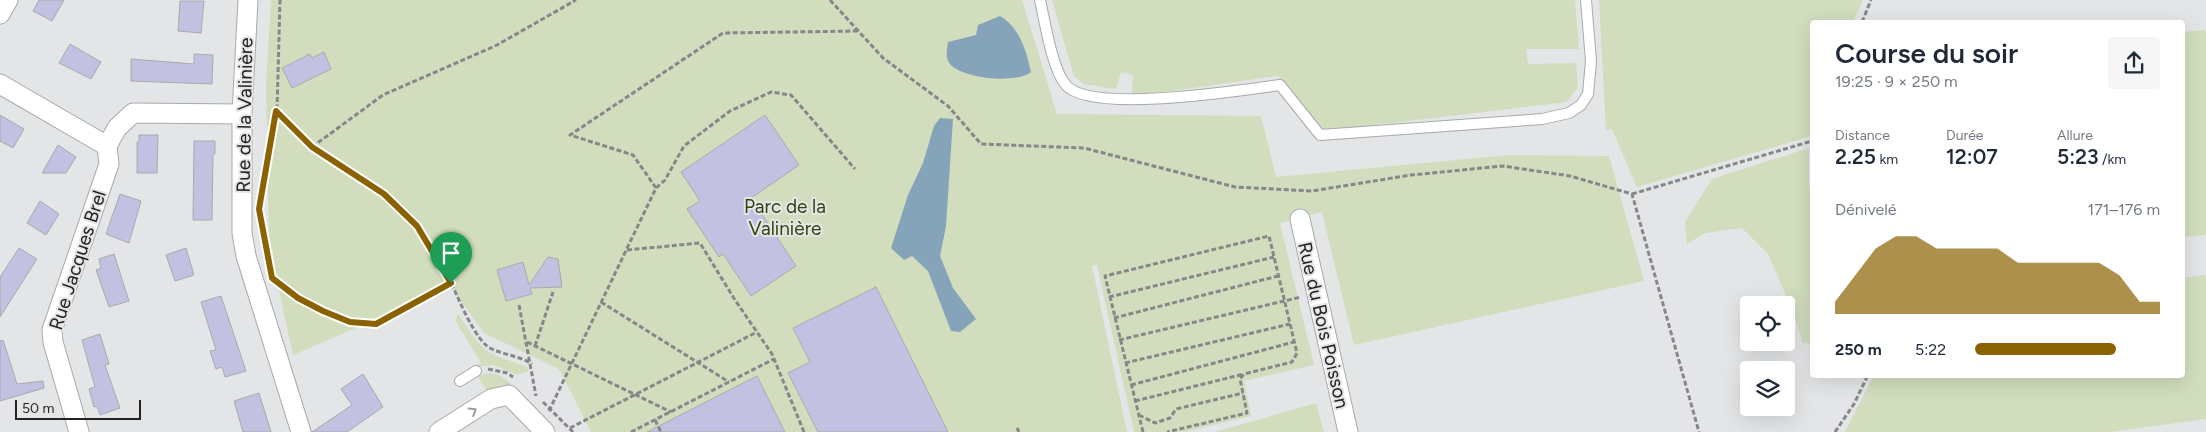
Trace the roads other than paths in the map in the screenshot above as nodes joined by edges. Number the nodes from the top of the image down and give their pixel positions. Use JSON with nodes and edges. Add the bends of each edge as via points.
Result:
{"nodes":[{"id":1,"x":8,"y":0,"type":"edge"},
{"id":2,"x":248,"y":0,"type":"edge"},
{"id":3,"x":1040,"y":0,"type":"edge"},
{"id":4,"x":1586,"y":0,"type":"edge"},
{"id":5,"x":0,"y":14,"type":"edge"},
{"id":6,"x":0,"y":84,"type":"edge"},
{"id":7,"x":242,"y":114,"type":"junction"},
{"id":8,"x":107,"y":146,"type":"junction"},
{"id":9,"x":1300,"y":219,"type":"dead end"},
{"id":10,"x":476,"y":371,"type":"dead end"},
{"id":11,"x":460,"y":381,"type":"dead end"},
{"id":12,"x":543,"y":430,"type":"edge"},
{"id":13,"x":79,"y":432,"type":"edge"},
{"id":14,"x":301,"y":432,"type":"edge"},
{"id":15,"x":439,"y":432,"type":"edge"},
{"id":16,"x":1348,"y":432,"type":"edge"}],
"edges":[{"from":1,"to":5,"type":"street"},
{"from":2,"to":7,"type":"street","name":"Rue de la Valinière"},
{"from":3,"to":4,"type":"lane","via":[[1057,68],[1066,86],[1078,92],[1099,97],[1157,100],[1280,85],[1320,136],[1542,119],[1568,113],[1581,105],[1588,94],[1590,61]]},
{"from":6,"to":8,"type":"street"},
{"from":7,"to":8,"type":"street","via":[[133,113],[117,128]]},
{"from":7,"to":14,"type":"street","name":"Rue de la Valinière","via":[[242,233],[246,256]]},
{"from":8,"to":13,"type":"street","name":"Rue Jacques Brel","via":[[109,164],[52,330]]},
{"from":9,"to":16,"type":"street","name":"Rue du Bois Poisson"},
{"from":10,"to":11,"type":"lane"},
{"from":15,"to":12,"type":"street","one_way":true,"via":[[491,399],[509,395]]}]}
